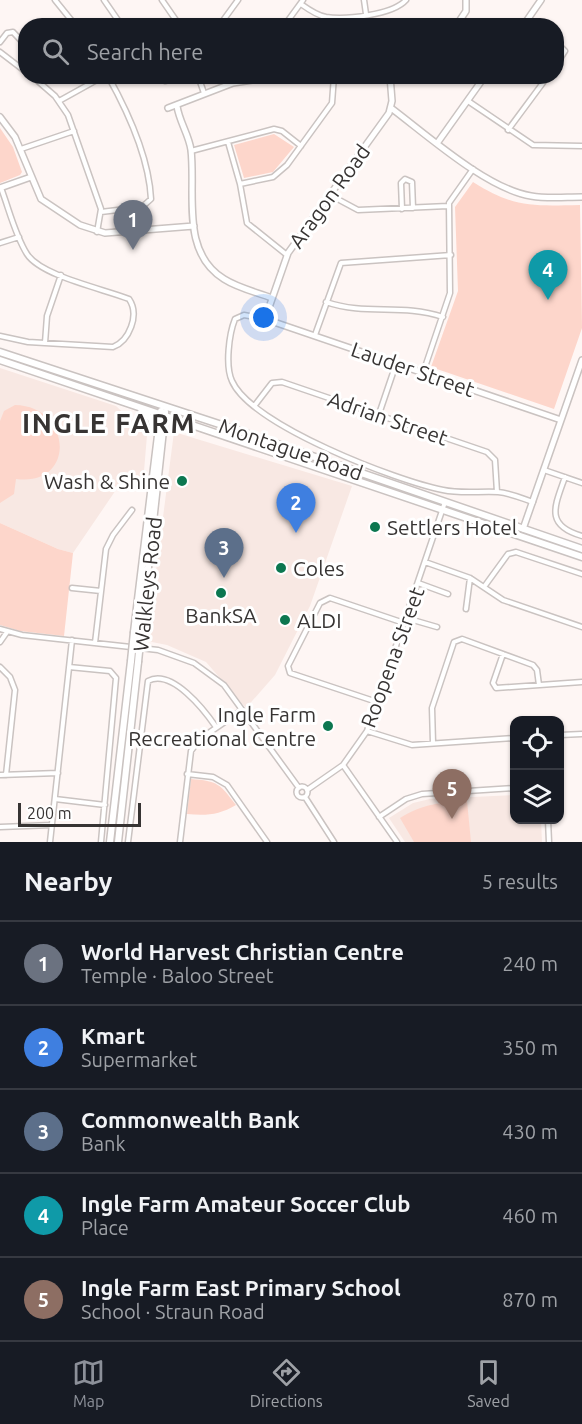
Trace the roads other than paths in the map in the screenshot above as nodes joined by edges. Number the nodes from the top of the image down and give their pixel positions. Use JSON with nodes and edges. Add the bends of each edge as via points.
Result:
{"nodes":[{"id":1,"x":56,"y":0,"type":"edge"},
{"id":2,"x":104,"y":0,"type":"edge"},
{"id":3,"x":162,"y":0,"type":"edge"},
{"id":4,"x":238,"y":0,"type":"edge"},
{"id":5,"x":364,"y":0,"type":"edge"},
{"id":6,"x":406,"y":0,"type":"edge"},
{"id":7,"x":466,"y":0,"type":"edge"},
{"id":8,"x":541,"y":0,"type":"edge"},
{"id":9,"x":302,"y":2,"type":"edge"},
{"id":10,"x":366,"y":14,"type":"junction"},
{"id":11,"x":70,"y":18,"type":"edge"},
{"id":12,"x":116,"y":18,"type":"edge"},
{"id":13,"x":174,"y":18,"type":"edge"},
{"id":14,"x":225,"y":18,"type":"edge"},
{"id":15,"x":290,"y":18,"type":"edge"},
{"id":16,"x":461,"y":18,"type":"edge"},
{"id":17,"x":528,"y":18,"type":"edge"},
{"id":18,"x":18,"y":37,"type":"edge"},
{"id":19,"x":0,"y":42,"type":"edge"},
{"id":20,"x":0,"y":52,"type":"edge"},
{"id":21,"x":18,"y":66,"type":"edge"},
{"id":22,"x":41,"y":84,"type":"edge"},
{"id":23,"x":91,"y":84,"type":"edge"},
{"id":24,"x":110,"y":84,"type":"edge"},
{"id":25,"x":201,"y":84,"type":"edge"},
{"id":26,"x":230,"y":84,"type":"edge"},
{"id":27,"x":333,"y":84,"type":"edge"},
{"id":28,"x":390,"y":84,"type":"edge"},
{"id":29,"x":480,"y":84,"type":"edge"},
{"id":30,"x":542,"y":84,"type":"edge"},
{"id":31,"x":204,"y":93,"type":"junction"},
{"id":32,"x":59,"y":101,"type":"junction"},
{"id":33,"x":468,"y":101,"type":"junction"},
{"id":34,"x":177,"y":106,"type":"junction"},
{"id":35,"x":168,"y":108,"type":"dead end"},
{"id":36,"x":391,"y":108,"type":"junction"},
{"id":37,"x":0,"y":117,"type":"edge"},
{"id":38,"x":508,"y":130,"type":"junction"},
{"id":39,"x":74,"y":131,"type":"junction"},
{"id":40,"x":228,"y":142,"type":"junction"},
{"id":41,"x":438,"y":142,"type":"junction"},
{"id":42,"x":301,"y":146,"type":"junction"},
{"id":43,"x":582,"y":146,"type":"edge"},
{"id":44,"x":21,"y":149,"type":"junction"},
{"id":45,"x":191,"y":151,"type":"junction"},
{"id":46,"x":473,"y":169,"type":"junction"},
{"id":47,"x":31,"y":177,"type":"junction"},
{"id":48,"x":240,"y":184,"type":"junction"},
{"id":49,"x":1,"y":188,"type":"edge"},
{"id":50,"x":330,"y":195,"type":"junction"},
{"id":51,"x":582,"y":197,"type":"edge"},
{"id":52,"x":448,"y":206,"type":"junction"},
{"id":53,"x":413,"y":208,"type":"junction"},
{"id":54,"x":402,"y":209,"type":"junction"},
{"id":55,"x":101,"y":212,"type":"junction"},
{"id":56,"x":194,"y":226,"type":"junction"},
{"id":57,"x":97,"y":232,"type":"junction"},
{"id":58,"x":19,"y":237,"type":"junction"},
{"id":59,"x":0,"y":243,"type":"edge"},
{"id":60,"x":287,"y":255,"type":"junction"},
{"id":61,"x":451,"y":255,"type":"junction"},
{"id":62,"x":61,"y":275,"type":"junction"},
{"id":63,"x":272,"y":298,"type":"junction"},
{"id":64,"x":326,"y":302,"type":"junction"},
{"id":65,"x":443,"y":316,"type":"junction"},
{"id":66,"x":265,"y":319,"type":"junction"},
{"id":67,"x":315,"y":335,"type":"junction"},
{"id":68,"x":0,"y":336,"type":"edge"},
{"id":69,"x":45,"y":343,"type":"junction"},
{"id":70,"x":0,"y":352,"type":"edge"},
{"id":71,"x":0,"y":360,"type":"edge"},
{"id":72,"x":582,"y":360,"type":"edge"},
{"id":73,"x":396,"y":364,"type":"junction"},
{"id":74,"x":423,"y":373,"type":"junction"},
{"id":75,"x":130,"y":403,"type":"junction"},
{"id":76,"x":164,"y":405,"type":"junction"},
{"id":77,"x":255,"y":405,"type":"junction"},
{"id":78,"x":163,"y":414,"type":"junction"},
{"id":79,"x":379,"y":414,"type":"junction"},
{"id":80,"x":561,"y":420,"type":"junction"},
{"id":81,"x":194,"y":424,"type":"junction"},
{"id":82,"x":163,"y":433,"type":"junction"},
{"id":83,"x":155,"y":445,"type":"junction"},
{"id":84,"x":544,"y":470,"type":"junction"},
{"id":85,"x":565,"y":477,"type":"junction"},
{"id":86,"x":582,"y":483,"type":"edge"},
{"id":87,"x":497,"y":492,"type":"junction"},
{"id":88,"x":445,"y":502,"type":"junction"},
{"id":89,"x":533,"y":502,"type":"junction"},
{"id":90,"x":442,"y":509,"type":"junction"},
{"id":91,"x":132,"y":510,"type":"dead end"},
{"id":92,"x":522,"y":532,"type":"junction"},
{"id":93,"x":582,"y":536,"type":"edge"},
{"id":94,"x":582,"y":549,"type":"edge"},
{"id":95,"x":582,"y":557,"type":"edge"},
{"id":96,"x":425,"y":562,"type":"junction"},
{"id":97,"x":582,"y":574,"type":"edge"},
{"id":98,"x":470,"y":578,"type":"junction"},
{"id":99,"x":418,"y":583,"type":"junction"},
{"id":100,"x":484,"y":587,"type":"junction"},
{"id":101,"x":72,"y":588,"type":"dead end"},
{"id":102,"x":100,"y":591,"type":"junction"},
{"id":103,"x":448,"y":594,"type":"dead end"},
{"id":104,"x":466,"y":609,"type":"dead end"},
{"id":105,"x":405,"y":621,"type":"junction"},
{"id":106,"x":436,"y":627,"type":"dead end"},
{"id":107,"x":582,"y":627,"type":"edge"},
{"id":108,"x":0,"y":629,"type":"edge"},
{"id":109,"x":7,"y":632,"type":"junction"},
{"id":110,"x":137,"y":632,"type":"junction"},
{"id":111,"x":72,"y":640,"type":"junction"},
{"id":112,"x":0,"y":642,"type":"edge"},
{"id":113,"x":95,"y":643,"type":"junction"},
{"id":114,"x":503,"y":654,"type":"junction"},
{"id":115,"x":134,"y":662,"type":"junction"},
{"id":116,"x":0,"y":667,"type":"edge"},
{"id":117,"x":69,"y":667,"type":"junction"},
{"id":118,"x":582,"y":682,"type":"edge"},
{"id":119,"x":538,"y":685,"type":"junction"},
{"id":120,"x":377,"y":702,"type":"junction"},
{"id":121,"x":242,"y":710,"type":"junction"},
{"id":122,"x":216,"y":727,"type":"junction"},
{"id":123,"x":367,"y":731,"type":"junction"},
{"id":124,"x":582,"y":734,"type":"edge"},
{"id":125,"x":564,"y":735,"type":"edge"},
{"id":126,"x":510,"y":738,"type":"edge"},
{"id":127,"x":433,"y":743,"type":"junction"},
{"id":128,"x":343,"y":765,"type":"junction"},
{"id":129,"x":58,"y":773,"type":"junction"},
{"id":130,"x":187,"y":774,"type":"junction"},
{"id":131,"x":0,"y":775,"type":"edge"},
{"id":132,"x":6,"y":775,"type":"junction"},
{"id":133,"x":299,"y":788,"type":"junction"},
{"id":134,"x":510,"y":789,"type":"edge"},
{"id":135,"x":307,"y":790,"type":"junction"},
{"id":136,"x":305,"y":797,"type":"junction"},
{"id":137,"x":55,"y":799,"type":"junction"},
{"id":138,"x":105,"y":805,"type":"junction"},
{"id":139,"x":379,"y":817,"type":"junction"},
{"id":140,"x":548,"y":824,"type":"edge"},
{"id":141,"x":52,"y":825,"type":"junction"},
{"id":142,"x":0,"y":827,"type":"edge"},
{"id":143,"x":50,"y":842,"type":"edge"},
{"id":144,"x":101,"y":842,"type":"edge"},
{"id":145,"x":110,"y":842,"type":"edge"},
{"id":146,"x":118,"y":842,"type":"edge"},
{"id":147,"x":128,"y":842,"type":"edge"},
{"id":148,"x":180,"y":842,"type":"edge"},
{"id":149,"x":267,"y":842,"type":"edge"},
{"id":150,"x":334,"y":842,"type":"edge"},
{"id":151,"x":397,"y":842,"type":"edge"},
{"id":152,"x":549,"y":842,"type":"edge"}],
"edges":[{"from":1,"to":11,"type":"street"},
{"from":2,"to":12,"type":"street"},
{"from":3,"to":13,"type":"street"},
{"from":4,"to":14,"type":"street"},
{"from":5,"to":10,"type":"street"},
{"from":6,"to":10,"type":"street","via":[[392,10]]},
{"from":7,"to":16,"type":"street"},
{"from":8,"to":17,"type":"street"},
{"from":9,"to":10,"type":"street","via":[[323,16]]},
{"from":9,"to":15,"type":"street"},
{"from":18,"to":19,"type":"street","via":[[13,32],[7,33]]},
{"from":20,"to":21,"type":"street"},
{"from":22,"to":32,"type":"street"},
{"from":23,"to":32,"type":"street"},
{"from":24,"to":55,"type":"street","via":[[131,125],[151,196],[144,206]]},
{"from":25,"to":31,"type":"street"},
{"from":26,"to":31,"type":"street"},
{"from":27,"to":42,"type":"street","via":[[332,103]]},
{"from":28,"to":36,"type":"street"},
{"from":29,"to":33,"type":"street"},
{"from":30,"to":38,"type":"street"},
{"from":31,"to":34,"type":"street"},
{"from":32,"to":39,"type":"street"},
{"from":33,"to":38,"type":"street"},
{"from":33,"to":41,"type":"street"},
{"from":34,"to":35,"type":"street"},
{"from":34,"to":45,"type":"street"},
{"from":36,"to":41,"type":"street"},
{"from":36,"to":50,"type":"street","name":"Aragon Road"},
{"from":37,"to":44,"type":"street"},
{"from":38,"to":43,"type":"street","via":[[537,146]]},
{"from":39,"to":44,"type":"street"},
{"from":39,"to":55,"type":"street"},
{"from":40,"to":42,"type":"street","via":[[277,129]]},
{"from":40,"to":45,"type":"street"},
{"from":40,"to":48,"type":"street"},
{"from":41,"to":46,"type":"street"},
{"from":42,"to":48,"type":"street","via":[[276,175]]},
{"from":44,"to":47,"type":"street"},
{"from":45,"to":56,"type":"street"},
{"from":46,"to":51,"type":"street","via":[[496,184],[523,194]]},
{"from":46,"to":52,"type":"street"},
{"from":47,"to":49,"type":"street"},
{"from":47,"to":57,"type":"street","via":[[39,196],[48,205]]},
{"from":48,"to":60,"type":"street","via":[[248,225]]},
{"from":49,"to":58,"type":"street"},
{"from":50,"to":54,"type":"street","via":[[356,210]]},
{"from":50,"to":60,"type":"street","name":"Aragon Road"},
{"from":52,"to":53,"type":"street"},
{"from":52,"to":61,"type":"street"},
{"from":53,"to":54,"type":"street"},
{"from":53,"to":54,"type":"street","via":[[412,182],[407,179],[401,183]]},
{"from":55,"to":57,"type":"street"},
{"from":56,"to":57,"type":"street"},
{"from":56,"to":63,"type":"street","via":[[200,252],[214,271],[230,282]]},
{"from":58,"to":59,"type":"street"},
{"from":58,"to":62,"type":"street","via":[[31,260]]},
{"from":60,"to":63,"type":"street","name":"Aragon Road"},
{"from":61,"to":64,"type":"street","via":[[343,262],[337,268]]},
{"from":61,"to":65,"type":"street","via":[[451,286]]},
{"from":62,"to":69,"type":"street","via":[[47,316]]},
{"from":62,"to":69,"type":"street","via":[[130,300],[130,332],[123,342],[112,347]]},
{"from":63,"to":66,"type":"street","name":"Aragon Road"},
{"from":64,"to":65,"type":"street","via":[[357,310],[417,309]]},
{"from":64,"to":67,"type":"street"},
{"from":65,"to":74,"type":"street"},
{"from":66,"to":67,"type":"street","name":"Lauder Street"},
{"from":66,"to":77,"type":"street","via":[[238,316],[228,366],[237,389]]},
{"from":67,"to":73,"type":"street","name":"Lauder Street"},
{"from":68,"to":69,"type":"street"},
{"from":70,"to":76,"type":"main road","name":"Montague Road"},
{"from":71,"to":75,"type":"main road","name":"Montague Road"},
{"from":72,"to":80,"type":"street"},
{"from":73,"to":74,"type":"street","name":"Lauder Street"},
{"from":73,"to":79,"type":"street"},
{"from":74,"to":80,"type":"street","name":"Lauder Street"},
{"from":75,"to":78,"type":"main road","name":"Montague Road"},
{"from":75,"to":83,"type":"main road","via":[[151,418]]},
{"from":76,"to":78,"type":"main road","name":"Walkleys Road"},
{"from":76,"to":88,"type":"main road","name":"Montague Road"},
{"from":77,"to":79,"type":"street","name":"Adrian Street","via":[[270,386],[280,381]]},
{"from":77,"to":87,"type":"street","via":[[297,435],[349,458],[436,488]]},
{"from":78,"to":81,"type":"main road","name":"Montague Road"},
{"from":78,"to":82,"type":"main road","name":"Walkleys Road"},
{"from":78,"to":83,"type":"main road","name":"Walkleys Road"},
{"from":79,"to":87,"type":"street","name":"Adrian Street","via":[[490,453],[495,460]]},
{"from":80,"to":84,"type":"street"},
{"from":81,"to":82,"type":"main road","via":[[175,422]]},
{"from":81,"to":90,"type":"main road","name":"Montague Road"},
{"from":82,"to":110,"type":"main road","name":"Walkleys Road"},
{"from":83,"to":110,"type":"main road","name":"Walkleys Road"},
{"from":84,"to":85,"type":"street"},
{"from":84,"to":89,"type":"street"},
{"from":85,"to":86,"type":"street"},
{"from":85,"to":93,"type":"street","via":[[555,516],[565,530]]},
{"from":87,"to":89,"type":"street"},
{"from":88,"to":90,"type":"street","name":"Roopena Street"},
{"from":88,"to":92,"type":"main road","name":"Montague Road"},
{"from":89,"to":92,"type":"street"},
{"from":90,"to":92,"type":"main road","name":"Montague Road"},
{"from":90,"to":96,"type":"street","name":"Roopena Street"},
{"from":91,"to":102,"type":"street","via":[[107,547]]},
{"from":92,"to":94,"type":"main road","name":"Montague Road"},
{"from":92,"to":95,"type":"main road","name":"Montague Road"},
{"from":96,"to":98,"type":"street"},
{"from":96,"to":99,"type":"street","name":"Roopena Street"},
{"from":97,"to":100,"type":"street","via":[[516,552],[508,554]]},
{"from":98,"to":100,"type":"street"},
{"from":98,"to":104,"type":"street"},
{"from":99,"to":103,"type":"street"},
{"from":99,"to":105,"type":"street","name":"Roopena Street"},
{"from":100,"to":107,"type":"street","via":[[503,600]]},
{"from":101,"to":102,"type":"street"},
{"from":102,"to":113,"type":"street"},
{"from":105,"to":106,"type":"street"},
{"from":105,"to":120,"type":"street","name":"Roopena Street"},
{"from":105,"to":120,"type":"street","via":[[325,599],[288,666],[290,673]]},
{"from":108,"to":109,"type":"street"},
{"from":109,"to":111,"type":"street"},
{"from":109,"to":112,"type":"street"},
{"from":110,"to":115,"type":"main road","name":"Walkleys Road","bridge":true},
{"from":111,"to":113,"type":"street"},
{"from":111,"to":117,"type":"street"},
{"from":113,"to":121,"type":"street","via":[[158,650],[189,660],[224,685]]},
{"from":114,"to":119,"type":"street","via":[[533,665]]},
{"from":114,"to":119,"type":"street","via":[[493,683],[496,688]]},
{"from":114,"to":127,"type":"street","via":[[462,639],[454,642],[432,708]]},
{"from":115,"to":145,"type":"main road","name":"Walkleys Road"},
{"from":115,"to":146,"type":"main road","name":"Walkleys Road"},
{"from":116,"to":132,"type":"street","via":[[15,690]]},
{"from":117,"to":129,"type":"street"},
{"from":117,"to":138,"type":"street","via":[[110,671],[116,678]]},
{"from":118,"to":119,"type":"street"},
{"from":120,"to":123,"type":"street","name":"Roopena Street"},
{"from":121,"to":122,"type":"street"},
{"from":121,"to":133,"type":"street"},
{"from":122,"to":130,"type":"street","via":[[195,745]]},
{"from":122,"to":147,"type":"street","via":[[197,701],[182,689],[158,679],[148,681]]},
{"from":123,"to":127,"type":"street","via":[[397,742]]},
{"from":123,"to":128,"type":"street","name":"Roopena Street"},
{"from":124,"to":125,"type":"street"},
{"from":126,"to":127,"type":"street"},
{"from":128,"to":135,"type":"street","name":"Roopena Street"},
{"from":128,"to":139,"type":"street"},
{"from":129,"to":132,"type":"street"},
{"from":129,"to":137,"type":"street"},
{"from":130,"to":148,"type":"street"},
{"from":130,"to":149,"type":"street","via":[[213,777],[227,785]]},
{"from":131,"to":132,"type":"street"},
{"from":133,"to":135,"type":"street"},
{"from":133,"to":136,"type":"street","via":[[297,794]]},
{"from":134,"to":139,"type":"street","via":[[422,794],[406,799]]},
{"from":135,"to":136,"type":"street"},
{"from":136,"to":150,"type":"street"},
{"from":137,"to":138,"type":"street"},
{"from":137,"to":141,"type":"street"},
{"from":138,"to":144,"type":"street"},
{"from":139,"to":151,"type":"street"},
{"from":140,"to":152,"type":"street"},
{"from":141,"to":142,"type":"street"},
{"from":141,"to":143,"type":"street"}]}
